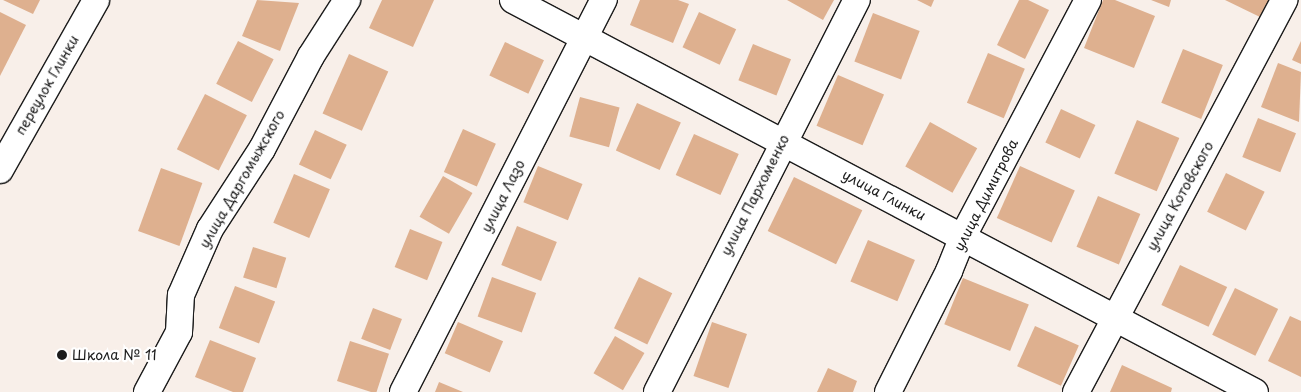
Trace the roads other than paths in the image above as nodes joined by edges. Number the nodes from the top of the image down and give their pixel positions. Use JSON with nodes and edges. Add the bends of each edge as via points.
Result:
{"nodes":[{"id":1,"x":96,"y":0,"type":"edge"},
{"id":2,"x":347,"y":0,"type":"edge"},
{"id":3,"x":513,"y":0,"type":"edge"},
{"id":4,"x":604,"y":0,"type":"edge"},
{"id":5,"x":856,"y":0,"type":"edge"},
{"id":6,"x":1088,"y":0,"type":"edge"},
{"id":7,"x":1284,"y":0,"type":"edge"},
{"id":8,"x":584,"y":38,"type":"junction"},
{"id":9,"x":782,"y":142,"type":"junction"},
{"id":10,"x":0,"y":170,"type":"edge"},
{"id":11,"x":962,"y":236,"type":"junction"},
{"id":12,"x":1113,"y":317,"type":"junction"},
{"id":13,"x":147,"y":392,"type":"edge"},
{"id":14,"x":403,"y":392,"type":"edge"},
{"id":15,"x":656,"y":392,"type":"edge"},
{"id":16,"x":888,"y":392,"type":"edge"},
{"id":17,"x":1076,"y":392,"type":"edge"},
{"id":18,"x":1255,"y":392,"type":"edge"}],
"edges":[{"from":1,"to":10,"type":"street","name":"переулок Глинки"},
{"from":2,"to":13,"type":"street","name":"улица Даргомыжского","via":[[311,56],[262,148],[210,229],[180,295],[180,332]]},
{"from":3,"to":8,"type":"street","name":"улица Глинки"},
{"from":4,"to":8,"type":"street","name":"улица Лазо"},
{"from":5,"to":9,"type":"street","name":"улица Пархоменко"},
{"from":6,"to":11,"type":"street","name":"улица Димитрова"},
{"from":7,"to":12,"type":"street","name":"улица Котовского","via":[[1182,195]]},
{"from":8,"to":9,"type":"street","name":"улица Глинки"},
{"from":8,"to":14,"type":"street","name":"улица Лазо"},
{"from":9,"to":11,"type":"street","name":"улица Глинки"},
{"from":9,"to":15,"type":"street","name":"улица Пархоменко"},
{"from":11,"to":12,"type":"street","name":"улица Глинки"},
{"from":11,"to":16,"type":"street","name":"улица Димитрова","via":[[949,271]]},
{"from":12,"to":17,"type":"street","name":"улица Котовского"},
{"from":12,"to":18,"type":"street","name":"улица Глинки"}]}
